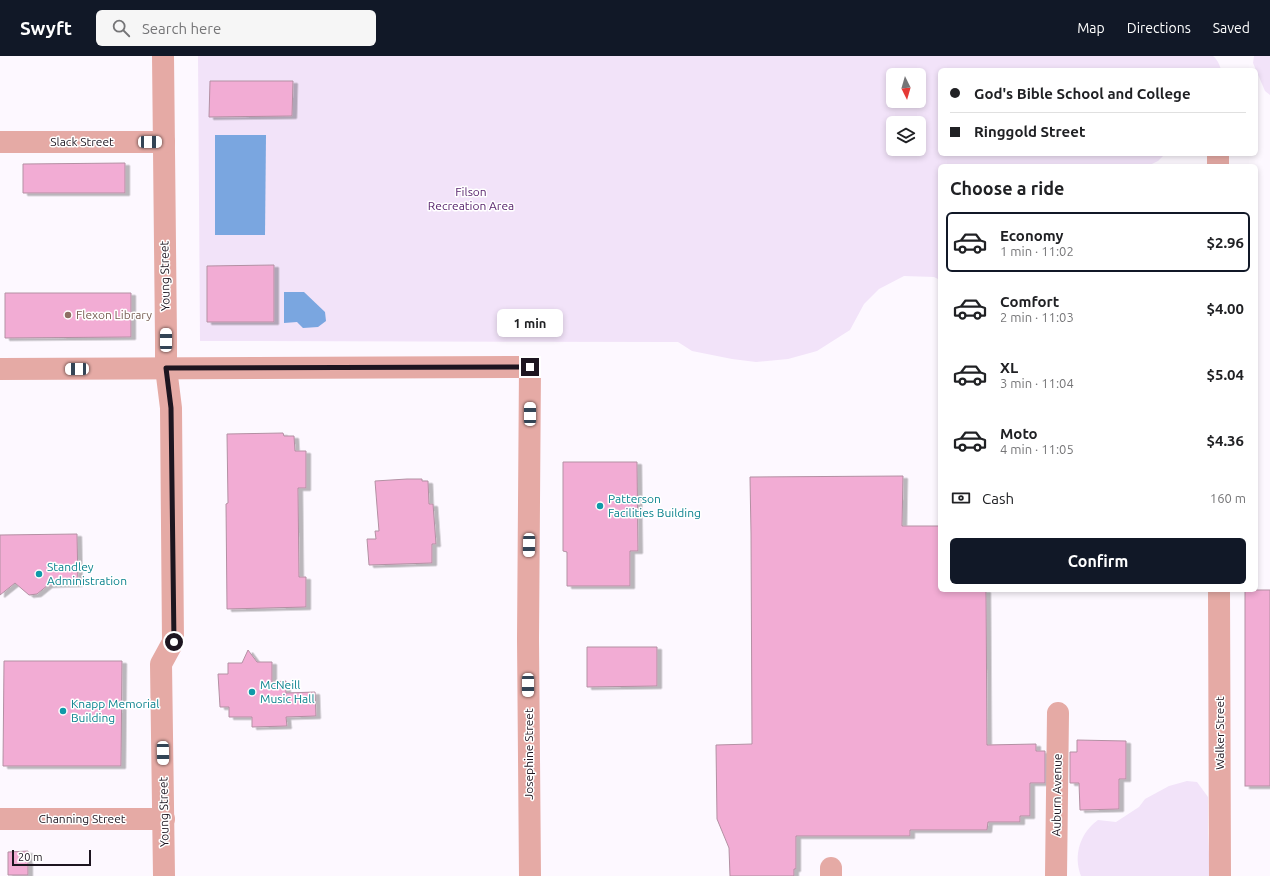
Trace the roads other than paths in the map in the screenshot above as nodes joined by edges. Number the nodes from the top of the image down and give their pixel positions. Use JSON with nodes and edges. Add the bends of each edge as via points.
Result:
{"nodes":[{"id":1,"x":163,"y":56,"type":"edge"},
{"id":2,"x":0,"y":142,"type":"edge"},
{"id":3,"x":164,"y":142,"type":"junction"},
{"id":4,"x":166,"y":368,"type":"junction"},
{"id":5,"x":0,"y":370,"type":"edge"},
{"id":6,"x":1219,"y":592,"type":"edge"},
{"id":7,"x":1058,"y":713,"type":"dead end"},
{"id":8,"x":0,"y":819,"type":"edge"},
{"id":9,"x":164,"y":819,"type":"junction"},
{"id":10,"x":164,"y":876,"type":"edge"},
{"id":11,"x":530,"y":876,"type":"edge"},
{"id":12,"x":1056,"y":876,"type":"edge"},
{"id":13,"x":1220,"y":876,"type":"edge"}],
"edges":[{"from":1,"to":3,"type":"street","name":"Young Street"},
{"from":2,"to":3,"type":"street","name":"Slack Street"},
{"from":3,"to":4,"type":"street","name":"Young Street"},
{"from":4,"to":5,"type":"street"},
{"from":4,"to":9,"type":"street","name":"Young Street","via":[[171,408],[174,642],[161,664]]},
{"from":4,"to":11,"type":"street","name":"Josephine Street","via":[[530,367]]},
{"from":6,"to":13,"type":"street","name":"Walker Street"},
{"from":7,"to":12,"type":"street","name":"Auburn Avenue"},
{"from":8,"to":9,"type":"street","name":"Channing Street"},
{"from":9,"to":10,"type":"street","name":"Young Street"}]}
